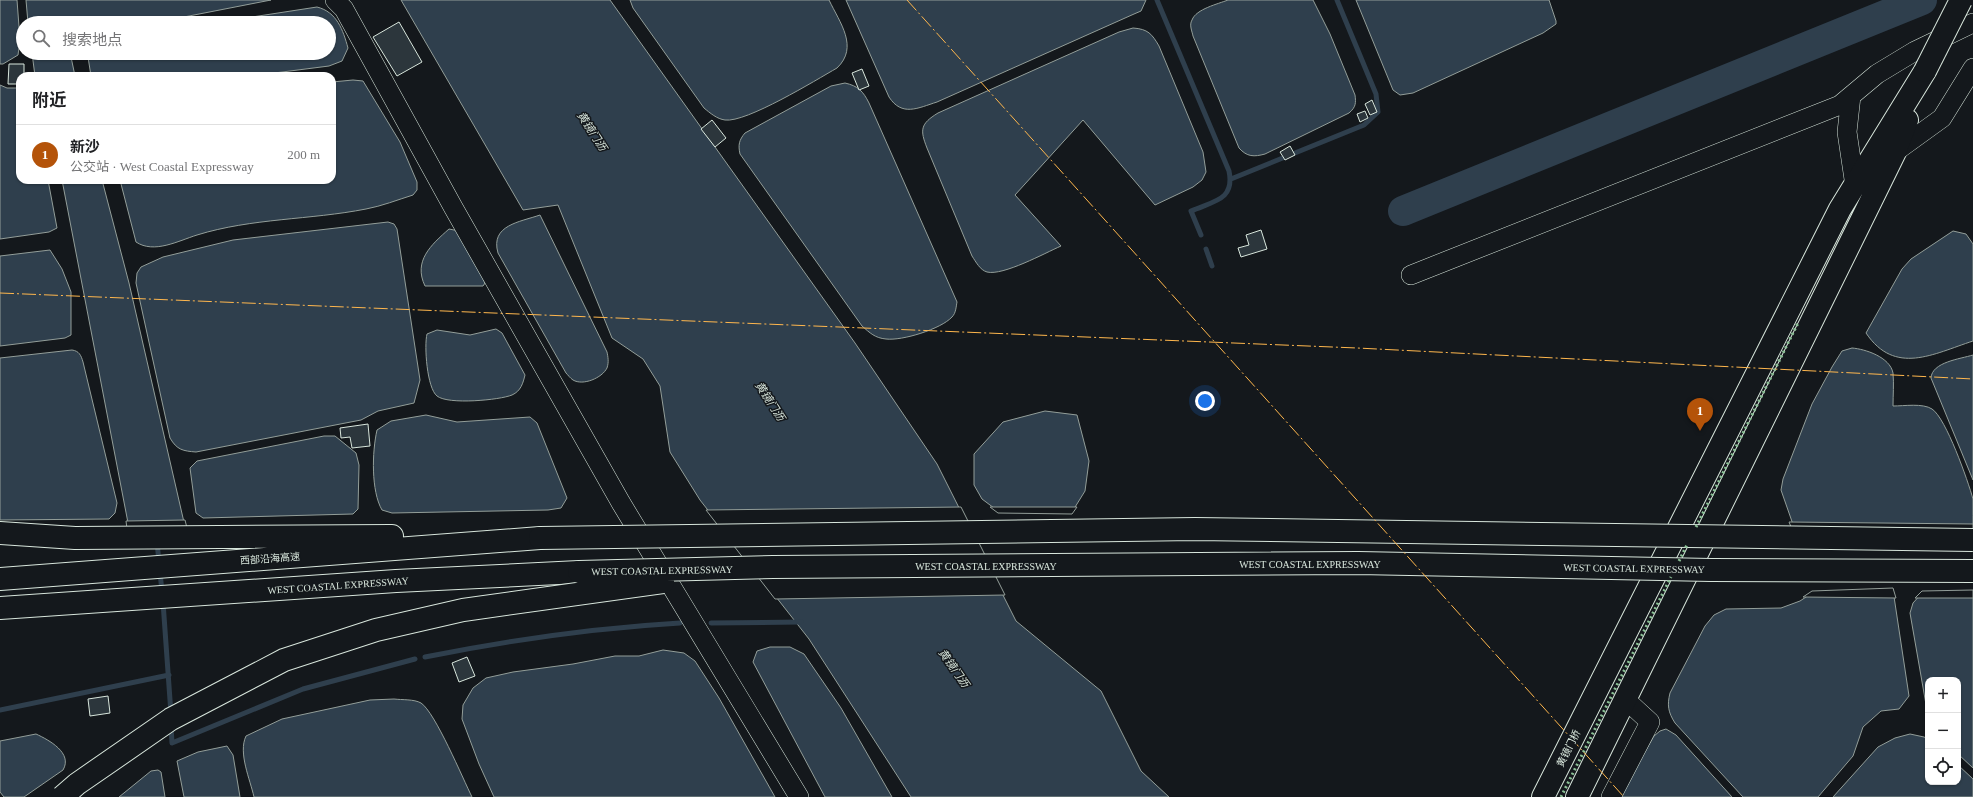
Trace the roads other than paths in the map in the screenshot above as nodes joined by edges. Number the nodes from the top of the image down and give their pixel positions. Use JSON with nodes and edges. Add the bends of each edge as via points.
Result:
{"nodes":[{"id":1,"x":335,"y":0,"type":"edge"},
{"id":2,"x":1961,"y":0,"type":"edge"},
{"id":3,"x":1973,"y":23,"type":"edge"},
{"id":4,"x":1973,"y":68,"type":"edge"},
{"id":5,"x":1926,"y":71,"type":"junction"},
{"id":6,"x":1851,"y":96,"type":"junction"},
{"id":7,"x":1894,"y":152,"type":"junction"},
{"id":8,"x":1855,"y":186,"type":"junction"},
{"id":9,"x":1411,"y":275,"type":"dead end"},
{"id":10,"x":0,"y":533,"type":"edge"},
{"id":11,"x":540,"y":538,"type":"junction"},
{"id":12,"x":1973,"y":540,"type":"edge"},
{"id":13,"x":773,"y":567,"type":"junction"},
{"id":14,"x":1973,"y":572,"type":"edge"},
{"id":15,"x":0,"y":579,"type":"edge"},
{"id":16,"x":0,"y":608,"type":"edge"},
{"id":17,"x":1623,"y":706,"type":"junction"},
{"id":18,"x":62,"y":797,"type":"edge"},
{"id":19,"x":799,"y":797,"type":"edge"},
{"id":20,"x":1543,"y":797,"type":"edge"},
{"id":21,"x":1577,"y":797,"type":"edge"},
{"id":22,"x":1611,"y":797,"type":"edge"}],
"edges":[{"from":1,"to":19,"type":"street","via":[[344,9],[453,207],[622,503]]},
{"from":2,"to":5,"type":"main road","bridge":true},
{"from":3,"to":6,"type":"street","via":[[1915,51],[1877,74]]},
{"from":4,"to":7,"type":"street","via":[[1942,118]]},
{"from":5,"to":7,"type":"main road"},
{"from":5,"to":8,"type":"main road","name":"黄镜门桥"},
{"from":6,"to":8,"type":"street","via":[[1847,132]]},
{"from":6,"to":9,"type":"street","via":[[1840,105]]},
{"from":7,"to":17,"type":"main road"},
{"from":8,"to":20,"type":"main road","name":"黄镜门桥","via":[[1840,208]]},
{"from":10,"to":11,"type":"main road","via":[[75,538]]},
{"from":11,"to":12,"type":"main road","bridge":true,"via":[[1195,529]]},
{"from":11,"to":15,"type":"main road","name":"西部沿海高速"},
{"from":13,"to":14,"type":"main road","name":"WEST COASTAL EXPRESSWAY","bridge":true,"via":[[1358,563]]},
{"from":13,"to":16,"type":"main road","name":"WEST COASTAL EXPRESSWAY","bridge":true,"via":[[579,572],[396,581]]},
{"from":13,"to":18,"type":"main road","bridge":true,"via":[[463,610],[369,632],[284,660],[170,719]]},
{"from":17,"to":21,"type":"main road"},
{"from":17,"to":22,"type":"street","via":[[1650,722]]}]}
